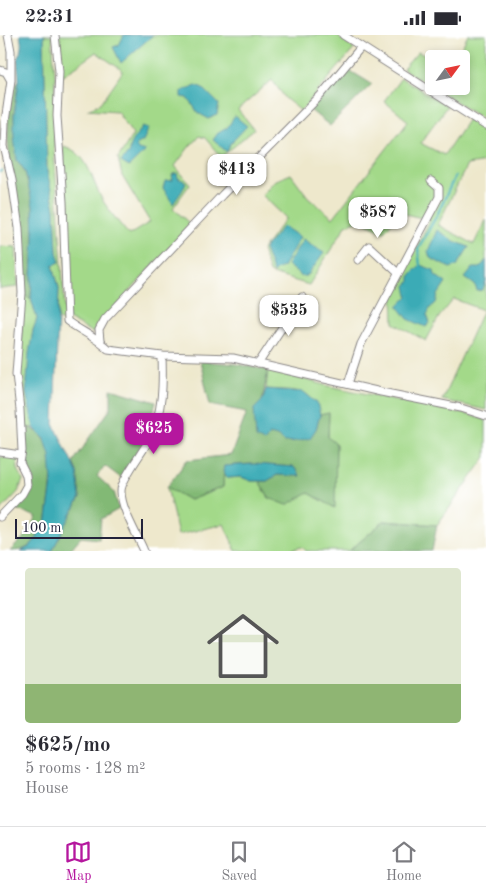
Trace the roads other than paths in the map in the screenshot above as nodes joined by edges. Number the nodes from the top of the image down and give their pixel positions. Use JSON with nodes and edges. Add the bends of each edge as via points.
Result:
{"nodes":[{"id":1,"x":8,"y":35,"type":"edge"},
{"id":2,"x":55,"y":35,"type":"edge"},
{"id":3,"x":343,"y":35,"type":"edge"},
{"id":4,"x":361,"y":47,"type":"junction"},
{"id":5,"x":0,"y":70,"type":"edge"},
{"id":6,"x":11,"y":80,"type":"junction"},
{"id":7,"x":486,"y":126,"type":"edge"},
{"id":8,"x":431,"y":181,"type":"dead end"},
{"id":9,"x":358,"y":259,"type":"dead end"},
{"id":10,"x":398,"y":273,"type":"junction"},
{"id":11,"x":302,"y":297,"type":"dead end"},
{"id":12,"x":100,"y":341,"type":"junction"},
{"id":13,"x":162,"y":355,"type":"junction"},
{"id":14,"x":258,"y":364,"type":"junction"},
{"id":15,"x":348,"y":384,"type":"junction"},
{"id":16,"x":486,"y":416,"type":"edge"},
{"id":17,"x":0,"y":452,"type":"edge"},
{"id":18,"x":21,"y":455,"type":"junction"},
{"id":19,"x":0,"y":517,"type":"edge"},
{"id":20,"x":144,"y":551,"type":"edge"}],
"edges":[{"from":1,"to":6,"type":"street"},
{"from":2,"to":12,"type":"street","via":[[66,321]]},
{"from":3,"to":4,"type":"street"},
{"from":4,"to":7,"type":"street"},
{"from":4,"to":12,"type":"street","via":[[321,95],[105,319],[99,330]]},
{"from":5,"to":6,"type":"street","via":[[6,72]]},
{"from":6,"to":18,"type":"street","via":[[4,146],[12,180],[21,255],[22,293],[16,374]]},
{"from":8,"to":10,"type":"street","via":[[439,189],[438,197]]},
{"from":9,"to":10,"type":"street","via":[[369,246]]},
{"from":10,"to":15,"type":"street","via":[[361,344]]},
{"from":11,"to":14,"type":"street"},
{"from":12,"to":13,"type":"street","via":[[108,349]]},
{"from":13,"to":14,"type":"street","via":[[233,358]]},
{"from":13,"to":20,"type":"street","via":[[163,394],[155,425],[121,488],[122,500]]},
{"from":14,"to":15,"type":"street"},
{"from":15,"to":16,"type":"street"},
{"from":17,"to":18,"type":"street"},
{"from":18,"to":19,"type":"street","via":[[20,463],[27,485]]}]}
